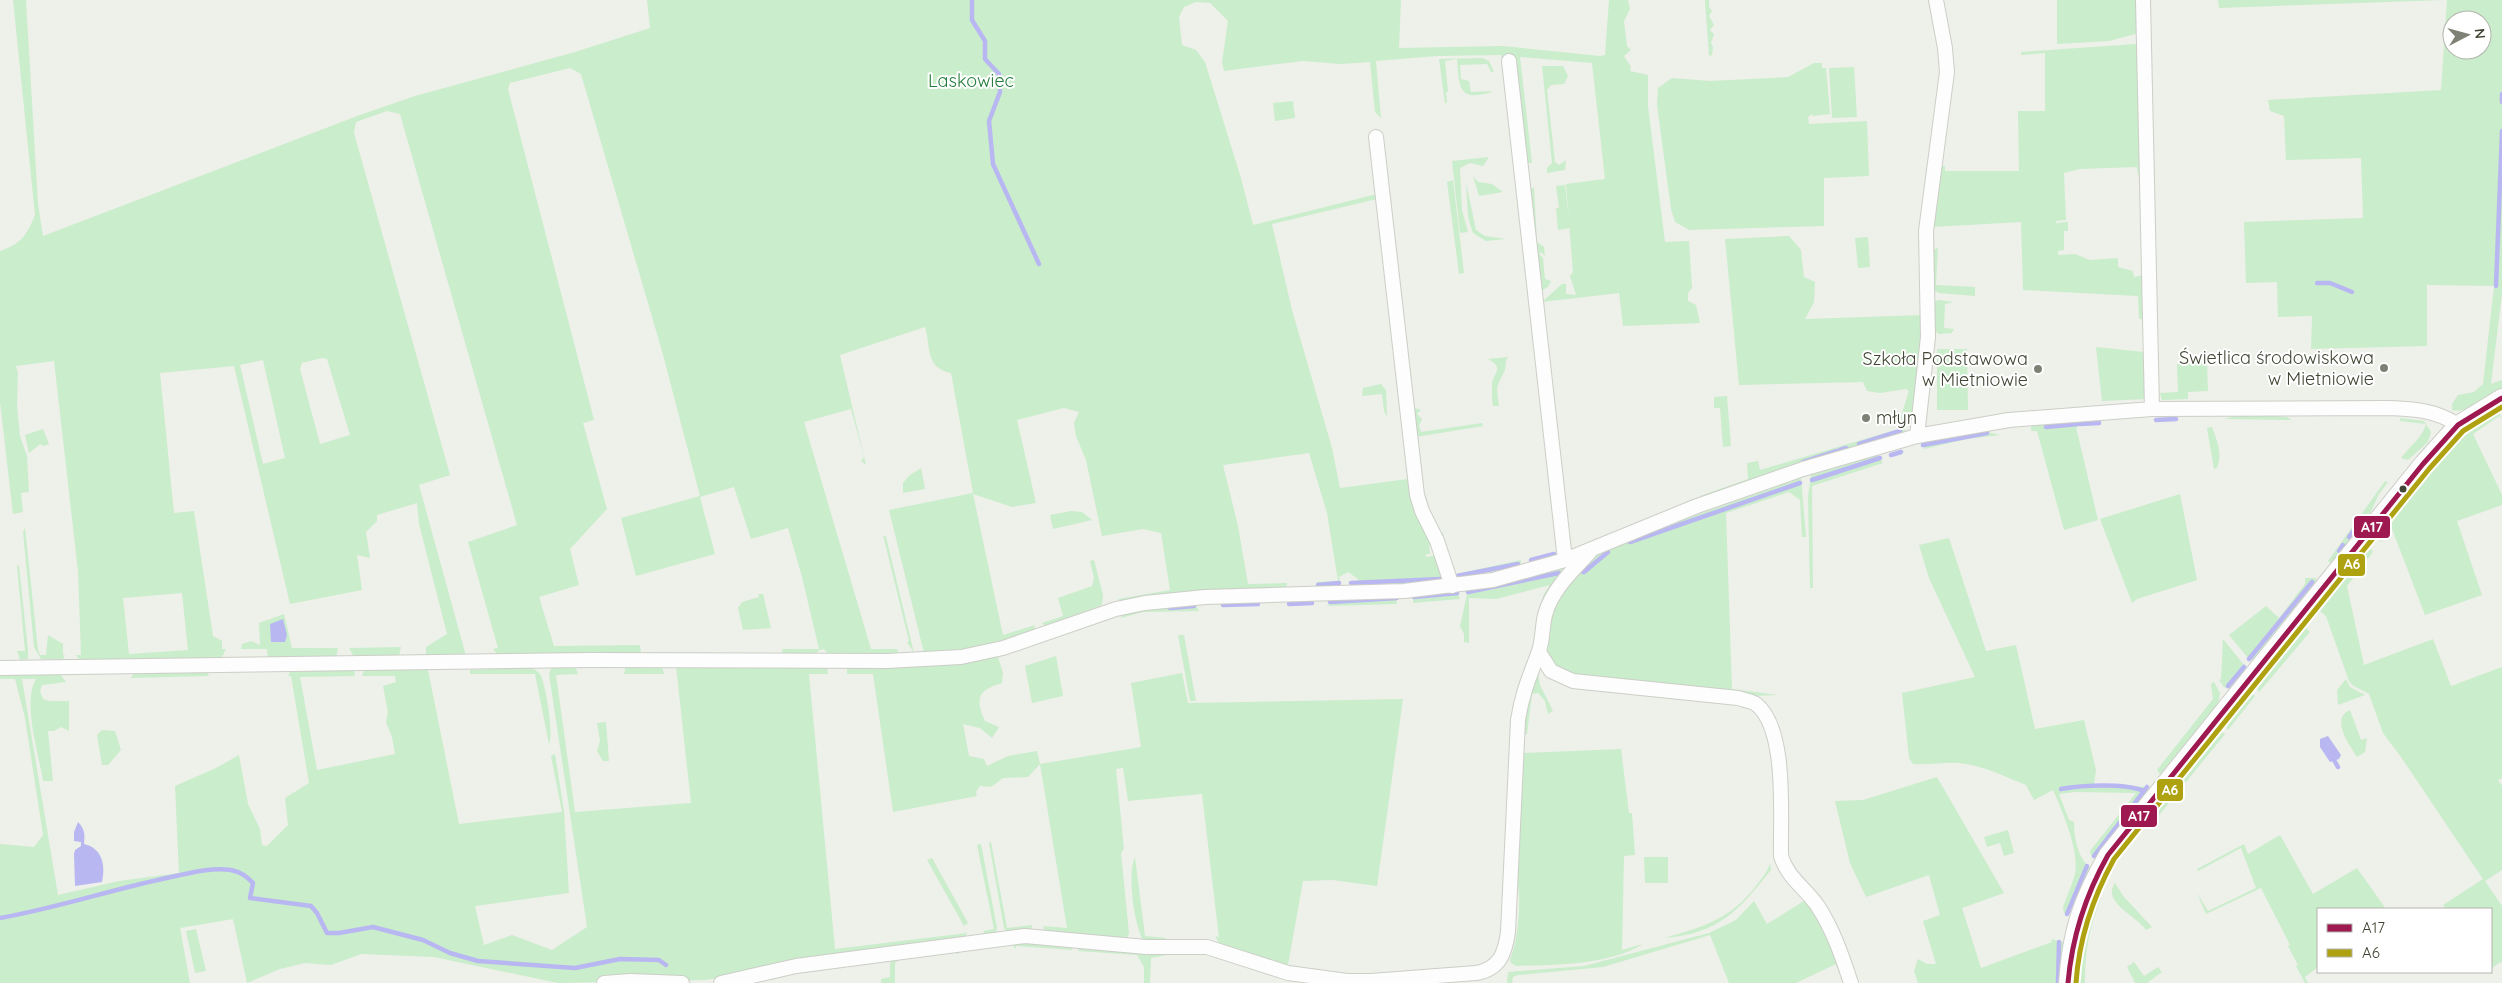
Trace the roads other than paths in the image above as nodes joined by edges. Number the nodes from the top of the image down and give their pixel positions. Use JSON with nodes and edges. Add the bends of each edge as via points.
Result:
{"nodes":[{"id":1,"x":1936,"y":0,"type":"edge"},
{"id":2,"x":2143,"y":0,"type":"edge"},
{"id":3,"x":1509,"y":61,"type":"dead end"},
{"id":4,"x":1376,"y":137,"type":"dead end"},
{"id":5,"x":2502,"y":398,"type":"edge"},
{"id":6,"x":2152,"y":409,"type":"junction"},
{"id":7,"x":2458,"y":425,"type":"junction"},
{"id":8,"x":1917,"y":436,"type":"junction"},
{"id":9,"x":1592,"y":549,"type":"junction"},
{"id":10,"x":1565,"y":560,"type":"junction"},
{"id":11,"x":1452,"y":586,"type":"junction"},
{"id":12,"x":1539,"y":652,"type":"junction"},
{"id":13,"x":0,"y":668,"type":"edge"},
{"id":14,"x":604,"y":983,"type":"edge"},
{"id":15,"x":682,"y":983,"type":"edge"},
{"id":16,"x":721,"y":983,"type":"edge"},
{"id":17,"x":1851,"y":983,"type":"edge"},
{"id":18,"x":2068,"y":983,"type":"edge"}],
"edges":[{"from":1,"to":8,"type":"street","via":[[1947,72],[1926,231],[1928,337]]},
{"from":2,"to":6,"type":"street"},
{"from":3,"to":10,"type":"street"},
{"from":4,"to":11,"type":"street","via":[[1417,495]]},
{"from":5,"to":7,"type":"street"},
{"from":6,"to":7,"type":"street","via":[[2423,410],[2443,415]]},
{"from":6,"to":8,"type":"street","via":[[2009,420]]},
{"from":7,"to":18,"type":"street","via":[[2354,547],[2108,855],[2091,884],[2076,923]]},
{"from":8,"to":9,"type":"street","via":[[1803,469],[1697,506]]},
{"from":9,"to":10,"type":"street"},
{"from":9,"to":12,"type":"street","via":[[1550,600]]},
{"from":10,"to":11,"type":"street","via":[[1493,580]]},
{"from":11,"to":13,"type":"street","via":[[1145,603],[1116,609],[990,652],[922,661],[588,660]]},
{"from":12,"to":16,"type":"street","via":[[1524,687],[1518,720],[1513,873],[1506,944],[1499,962],[1484,972],[1347,981],[1288,973],[1207,948],[1146,947],[1025,936],[796,966]]},
{"from":12,"to":17,"type":"street","via":[[1551,670],[1572,681],[1738,698],[1754,703],[1761,710],[1772,729],[1778,757],[1781,856],[1784,865],[1817,905],[1836,941]]},
{"from":14,"to":15,"type":"street"}]}
